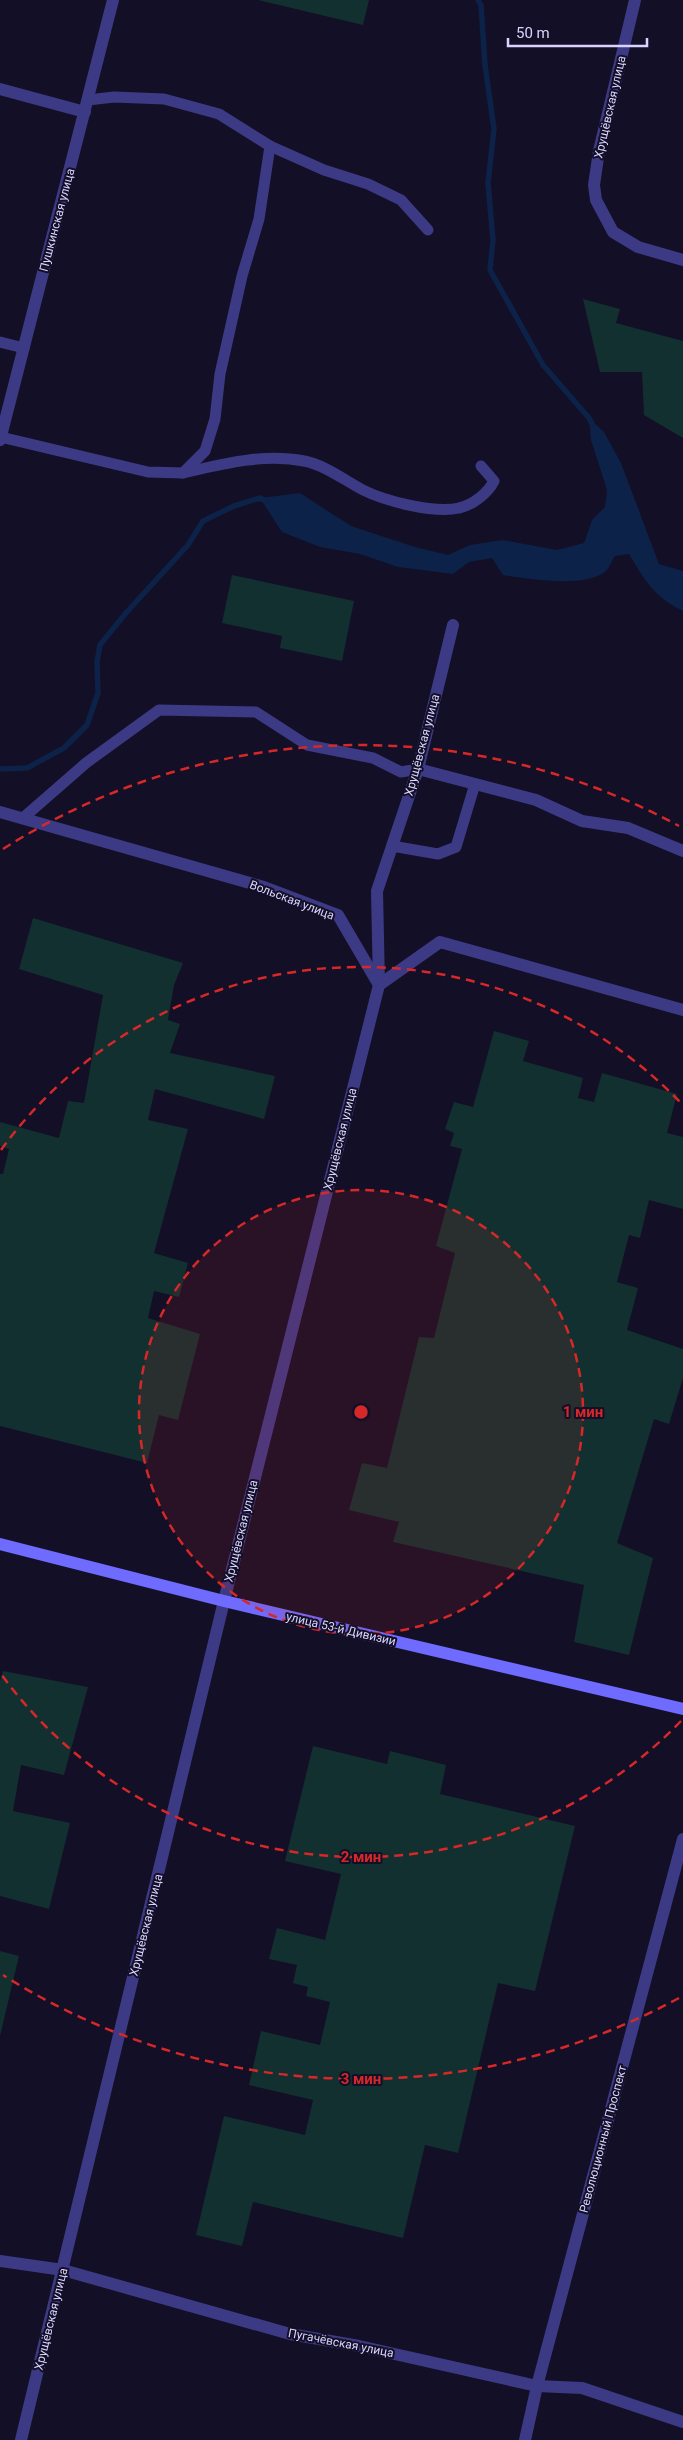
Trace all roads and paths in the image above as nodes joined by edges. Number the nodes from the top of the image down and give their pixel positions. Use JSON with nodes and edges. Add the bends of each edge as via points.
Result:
{"nodes":[{"id":1,"x":113,"y":0,"type":"edge"},
{"id":2,"x":635,"y":0,"type":"edge"},
{"id":3,"x":0,"y":89,"type":"edge"},
{"id":4,"x":87,"y":106,"type":"junction"},
{"id":5,"x":270,"y":146,"type":"junction"},
{"id":6,"x":428,"y":230,"type":"dead end"},
{"id":7,"x":683,"y":260,"type":"edge"},
{"id":8,"x":0,"y":342,"type":"edge"},
{"id":9,"x":24,"y":348,"type":"junction"},
{"id":10,"x":0,"y":438,"type":"edge"},
{"id":11,"x":481,"y":466,"type":"dead end"},
{"id":12,"x":183,"y":473,"type":"junction"},
{"id":13,"x":453,"y":625,"type":"dead end"},
{"id":14,"x":418,"y":769,"type":"junction"},
{"id":15,"x":475,"y":784,"type":"junction"},
{"id":16,"x":0,"y":812,"type":"edge"},
{"id":17,"x":23,"y":818,"type":"junction"},
{"id":18,"x":392,"y":846,"type":"junction"},
{"id":19,"x":683,"y":851,"type":"edge"},
{"id":20,"x":379,"y":985,"type":"junction"},
{"id":21,"x":683,"y":1010,"type":"edge"},
{"id":22,"x":0,"y":1544,"type":"edge"},
{"id":23,"x":224,"y":1601,"type":"junction"},
{"id":24,"x":683,"y":1709,"type":"edge"},
{"id":25,"x":683,"y":1839,"type":"edge"},
{"id":26,"x":0,"y":2261,"type":"edge"},
{"id":27,"x":63,"y":2270,"type":"junction"},
{"id":28,"x":537,"y":2386,"type":"junction"},
{"id":29,"x":683,"y":2422,"type":"edge"},
{"id":30,"x":21,"y":2440,"type":"edge"},
{"id":31,"x":525,"y":2440,"type":"edge"}],
"edges":[{"from":1,"to":4,"type":"street","name":"Пушкинская улица"},
{"from":2,"to":7,"type":"street","name":"Хрущёвская улица","via":[[597,168],[596,200],[612,232],[638,247]]},
{"from":3,"to":4,"type":"street"},
{"from":4,"to":5,"type":"lane","via":[[114,97],[164,99],[219,114]]},
{"from":4,"to":9,"type":"street","name":"Пушкинская улица"},
{"from":5,"to":6,"type":"lane","via":[[401,200]]},
{"from":5,"to":12,"type":"lane","via":[[258,220],[220,374],[215,419],[205,451]]},
{"from":8,"to":9,"type":"lane"},
{"from":9,"to":10,"type":"street","name":"Пушкинская улица"},
{"from":10,"to":12,"type":"lane","via":[[148,472]]},
{"from":11,"to":12,"type":"lane","via":[[494,481],[489,490],[460,508],[441,510],[365,491],[305,461],[256,460]]},
{"from":13,"to":14,"type":"street","name":"Хрущёвская улица"},
{"from":14,"to":15,"type":"street"},
{"from":14,"to":17,"type":"lane","via":[[401,772],[374,758],[307,745],[256,712],[159,710],[86,763]]},
{"from":14,"to":18,"type":"street","name":"Хрущёвская улица"},
{"from":15,"to":18,"type":"lane","via":[[456,847],[438,854]]},
{"from":15,"to":19,"type":"street","via":[[536,800],[582,821],[628,828]]},
{"from":16,"to":17,"type":"street","name":"Вольская улица"},
{"from":17,"to":20,"type":"street","name":"Вольская улица","via":[[264,887],[338,915]]},
{"from":18,"to":20,"type":"street","name":"Хрущёвская улица","via":[[377,891]]},
{"from":20,"to":21,"type":"street","via":[[440,942]]},
{"from":20,"to":23,"type":"street","name":"Хрущёвская улица"},
{"from":22,"to":23,"type":"street","name":"улица 53-й Дивизии"},
{"from":23,"to":24,"type":"street","name":"улица 53-й Дивизии"},
{"from":23,"to":27,"type":"street","name":"Хрущёвская улица"},
{"from":25,"to":28,"type":"street","name":"Революционный Проспект"},
{"from":26,"to":27,"type":"street","name":"Пугачёвская улица"},
{"from":27,"to":28,"type":"street","name":"Пугачёвская улица","via":[[290,2334]]},
{"from":27,"to":30,"type":"street","name":"Хрущёвская улица"},
{"from":28,"to":29,"type":"street","name":"Пугачёвская улица","via":[[582,2388]]},
{"from":28,"to":31,"type":"street","name":"Революционный Проспект"}]}
